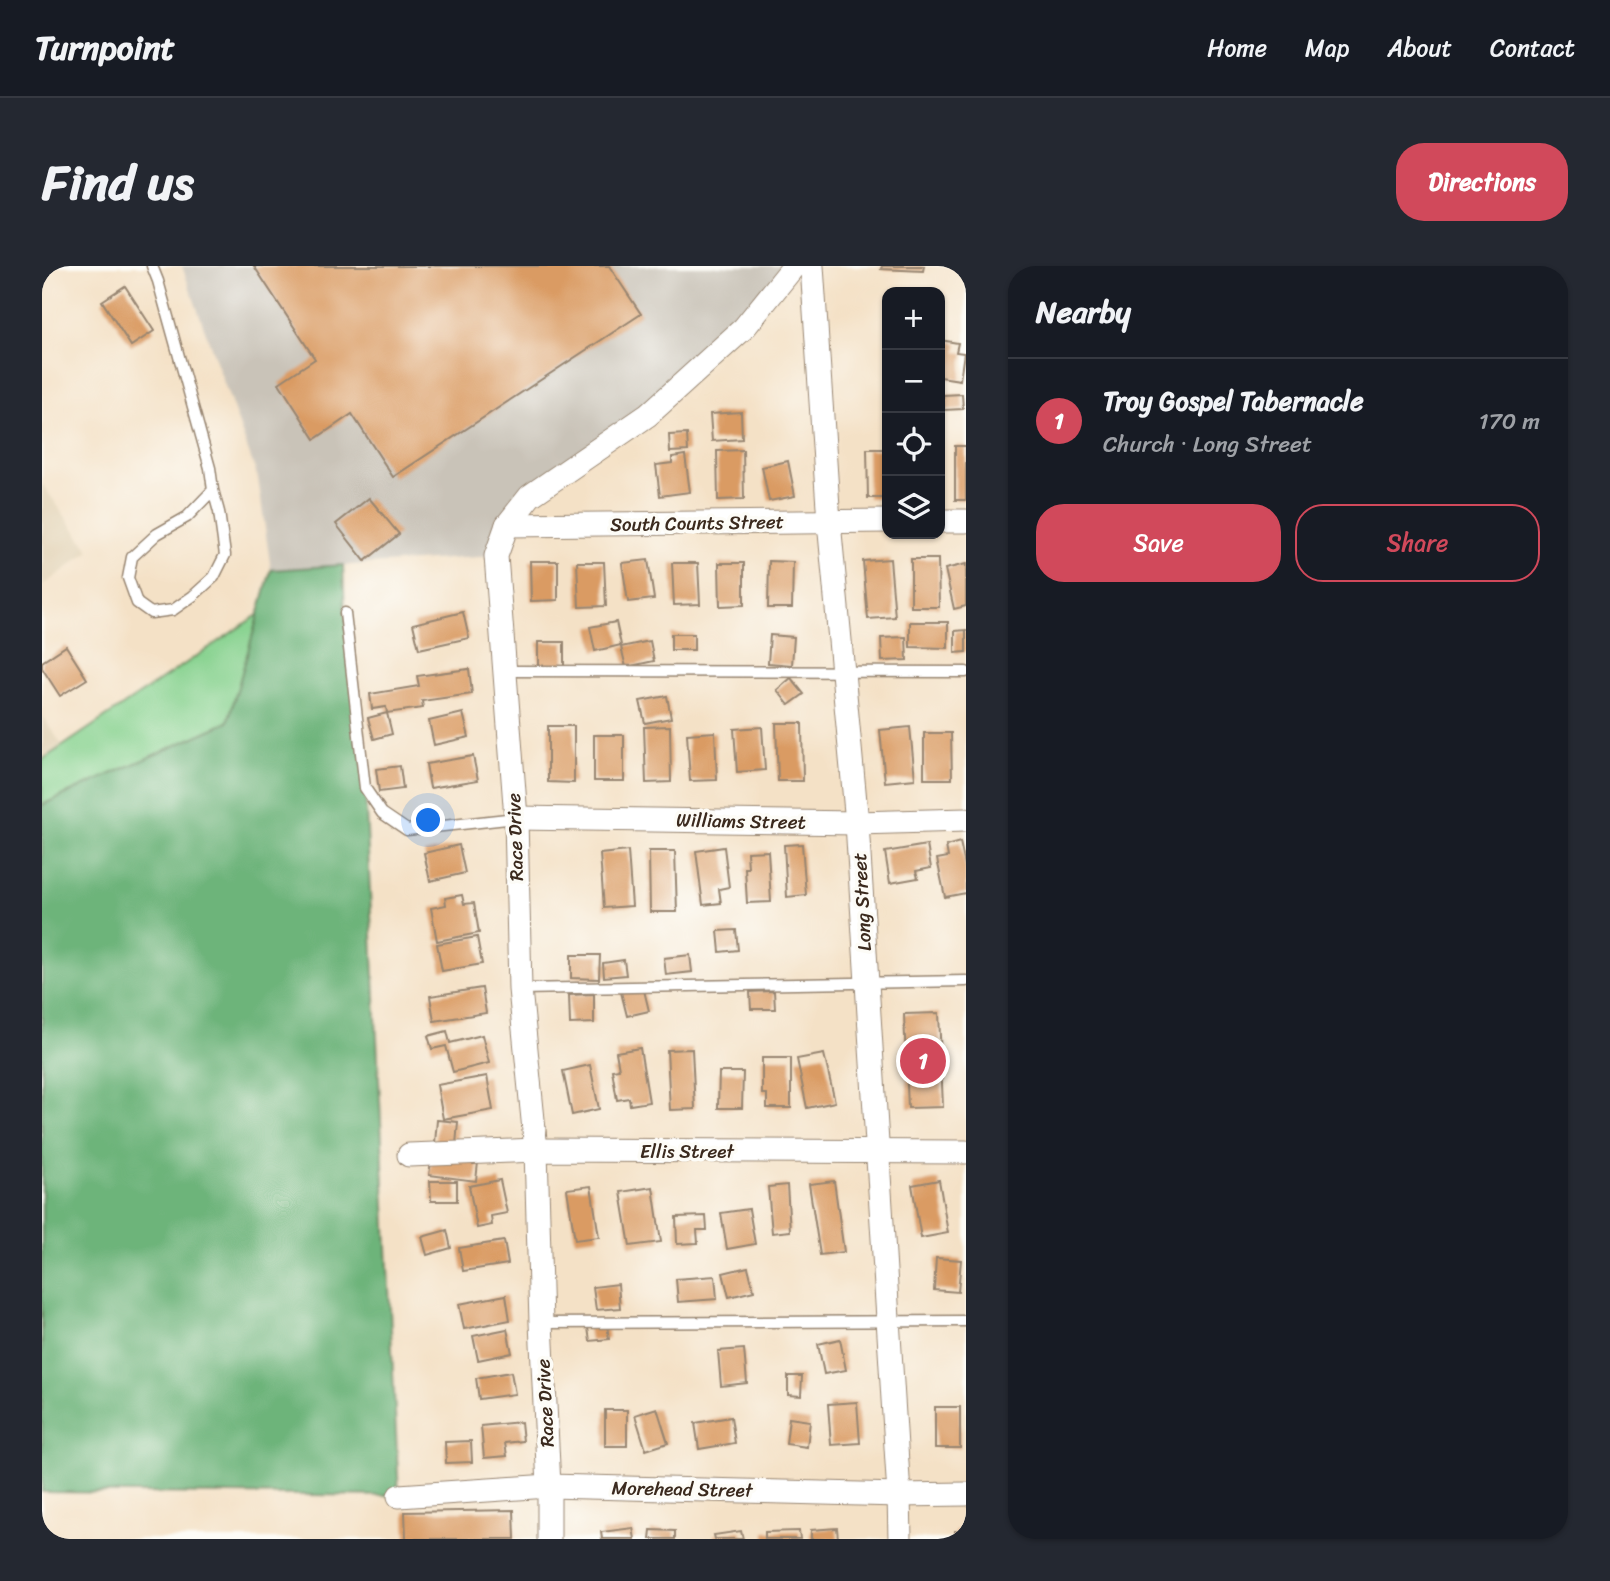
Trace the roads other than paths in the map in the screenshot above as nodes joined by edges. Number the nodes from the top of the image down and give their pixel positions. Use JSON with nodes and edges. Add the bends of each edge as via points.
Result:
{"nodes":[{"id":1,"x":152,"y":266,"type":"edge"},
{"id":2,"x":794,"y":266,"type":"edge"},
{"id":3,"x":812,"y":266,"type":"edge"},
{"id":4,"x":213,"y":491,"type":"junction"},
{"id":5,"x":882,"y":521,"type":"edge"},
{"id":6,"x":945,"y":521,"type":"edge"},
{"id":7,"x":966,"y":521,"type":"edge"},
{"id":8,"x":829,"y":522,"type":"junction"},
{"id":9,"x":507,"y":526,"type":"junction"},
{"id":10,"x":345,"y":613,"type":"dead end"},
{"id":11,"x":505,"y":671,"type":"junction"},
{"id":12,"x":966,"y":672,"type":"edge"},
{"id":13,"x":844,"y":673,"type":"junction"},
{"id":14,"x":516,"y":818,"type":"junction"},
{"id":15,"x":966,"y":820,"type":"edge"},
{"id":16,"x":857,"y":823,"type":"junction"},
{"id":17,"x":966,"y":981,"type":"edge"},
{"id":18,"x":867,"y":982,"type":"junction"},
{"id":19,"x":520,"y":989,"type":"junction"},
{"id":20,"x":536,"y":1150,"type":"junction"},
{"id":21,"x":966,"y":1152,"type":"edge"},
{"id":22,"x":877,"y":1153,"type":"junction"},
{"id":23,"x":409,"y":1155,"type":"dead end"},
{"id":24,"x":888,"y":1321,"type":"junction"},
{"id":25,"x":966,"y":1321,"type":"edge"},
{"id":26,"x":541,"y":1323,"type":"junction"},
{"id":27,"x":549,"y":1486,"type":"junction"},
{"id":28,"x":966,"y":1494,"type":"edge"},
{"id":29,"x":899,"y":1495,"type":"junction"},
{"id":30,"x":399,"y":1496,"type":"dead end"},
{"id":31,"x":548,"y":1539,"type":"edge"},
{"id":32,"x":900,"y":1539,"type":"edge"}],
"edges":[{"from":1,"to":4,"type":"lane"},
{"from":2,"to":9,"type":"street","name":"Race Drive","via":[[744,328],[648,415],[530,496]]},
{"from":3,"to":8,"type":"street","name":"Long Street"},
{"from":4,"to":4,"type":"lane","via":[[225,555],[214,577],[173,610],[151,614],[137,603],[128,578],[132,557],[157,534],[187,517]]},
{"from":5,"to":8,"type":"street","name":"South Counts Street"},
{"from":6,"to":7,"type":"street"},
{"from":8,"to":9,"type":"street","name":"South Counts Street"},
{"from":8,"to":13,"type":"street","name":"Long Street"},
{"from":9,"to":11,"type":"street","name":"Race Drive","via":[[496,556]]},
{"from":10,"to":14,"type":"lane","via":[[365,788],[382,813],[407,830]]},
{"from":11,"to":13,"type":"lane"},
{"from":11,"to":14,"type":"street","name":"Race Drive"},
{"from":12,"to":13,"type":"lane"},
{"from":13,"to":16,"type":"street","name":"Long Street"},
{"from":14,"to":16,"type":"street","name":"Williams Street"},
{"from":14,"to":19,"type":"street","name":"Race Drive"},
{"from":15,"to":16,"type":"street","name":"Williams Street"},
{"from":16,"to":18,"type":"street","name":"Long Street"},
{"from":17,"to":18,"type":"lane"},
{"from":18,"to":19,"type":"lane"},
{"from":18,"to":22,"type":"street","name":"Long Street"},
{"from":19,"to":20,"type":"street","name":"Race Drive"},
{"from":20,"to":22,"type":"street","name":"Ellis Street"},
{"from":20,"to":23,"type":"street","name":"Ellis Street"},
{"from":20,"to":26,"type":"street","name":"Race Drive"},
{"from":21,"to":22,"type":"street","name":"Ellis Street"},
{"from":22,"to":24,"type":"street","name":"Long Street"},
{"from":24,"to":25,"type":"lane"},
{"from":24,"to":26,"type":"lane"},
{"from":24,"to":29,"type":"street","name":"Long Street"},
{"from":26,"to":27,"type":"street","name":"Race Drive"},
{"from":27,"to":29,"type":"street","name":"Morehead Street"},
{"from":27,"to":30,"type":"street","name":"Morehead Street"},
{"from":27,"to":31,"type":"street","name":"Race Drive"},
{"from":28,"to":29,"type":"street","name":"Morehead Street"},
{"from":29,"to":32,"type":"street","name":"Long Street"}]}
